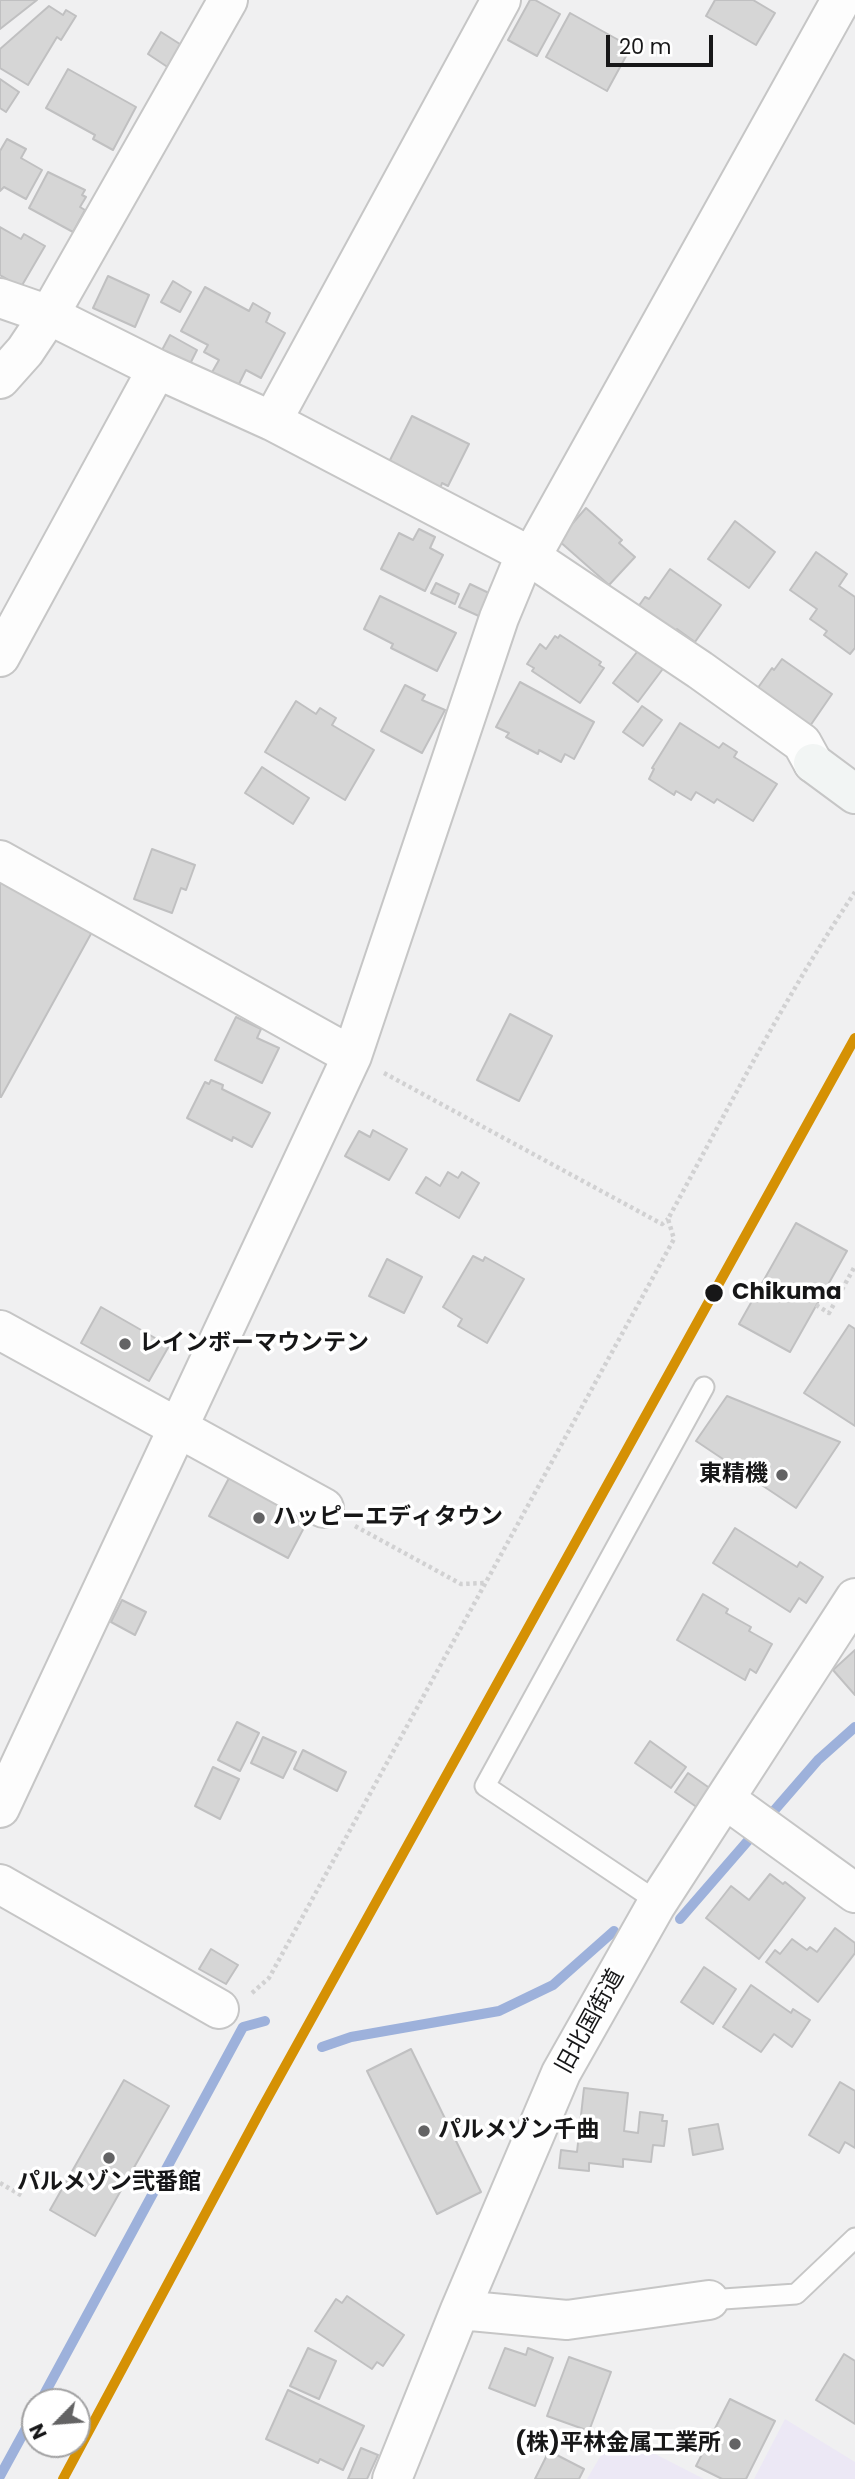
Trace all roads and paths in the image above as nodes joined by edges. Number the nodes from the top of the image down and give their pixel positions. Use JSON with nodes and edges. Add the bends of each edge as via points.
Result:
{"nodes":[{"id":1,"x":228,"y":0,"type":"edge"},
{"id":2,"x":501,"y":0,"type":"edge"},
{"id":3,"x":841,"y":0,"type":"edge"},
{"id":4,"x":0,"y":298,"type":"edge"},
{"id":5,"x":49,"y":316,"type":"junction"},
{"id":6,"x":157,"y":369,"type":"junction"},
{"id":7,"x":0,"y":379,"type":"edge"},
{"id":8,"x":272,"y":421,"type":"junction"},
{"id":9,"x":528,"y":555,"type":"junction"},
{"id":10,"x":0,"y":657,"type":"edge"},
{"id":11,"x":855,"y":794,"type":"edge"},
{"id":12,"x":0,"y":860,"type":"edge"},
{"id":13,"x":855,"y":892,"type":"edge"},
{"id":14,"x":352,"y":1056,"type":"junction"},
{"id":15,"x":668,"y":1219,"type":"junction"},
{"id":16,"x":855,"y":1266,"type":"edge"},
{"id":17,"x":816,"y":1305,"type":"dead end"},
{"id":18,"x":0,"y":1330,"type":"edge"},
{"id":19,"x":704,"y":1387,"type":"dead end"},
{"id":20,"x":180,"y":1428,"type":"junction"},
{"id":21,"x":324,"y":1508,"type":"joint"},
{"id":22,"x":485,"y":1583,"type":"junction"},
{"id":23,"x":855,"y":1598,"type":"edge"},
{"id":24,"x":0,"y":1808,"type":"edge"},
{"id":25,"x":750,"y":1815,"type":"junction"},
{"id":26,"x":0,"y":1884,"type":"edge"},
{"id":27,"x":855,"y":1894,"type":"edge"},
{"id":28,"x":658,"y":1902,"type":"junction"},
{"id":29,"x":219,"y":2009,"type":"joint"},
{"id":30,"x":0,"y":2183,"type":"edge"},
{"id":31,"x":24,"y":2197,"type":"dead end"},
{"id":32,"x":855,"y":2238,"type":"edge"},
{"id":33,"x":709,"y":2300,"type":"joint"},
{"id":34,"x":460,"y":2310,"type":"junction"},
{"id":35,"x":392,"y":2479,"type":"edge"}],
"edges":[{"from":1,"to":5,"type":"street"},
{"from":2,"to":8,"type":"street"},
{"from":3,"to":9,"type":"street","via":[[536,548]]},
{"from":4,"to":5,"type":"street"},
{"from":5,"to":6,"type":"street"},
{"from":5,"to":7,"type":"street"},
{"from":6,"to":8,"type":"street"},
{"from":6,"to":10,"type":"street"},
{"from":8,"to":9,"type":"street"},
{"from":9,"to":11,"type":"street","via":[[802,743],[813,763]]},
{"from":9,"to":14,"type":"street","via":[[499,618]]},
{"from":12,"to":14,"type":"street"},
{"from":13,"to":15,"type":"path","via":[[757,1054]]},
{"from":14,"to":15,"type":"path","via":[[662,1224]]},
{"from":14,"to":20,"type":"street"},
{"from":15,"to":22,"type":"path","via":[[674,1239]]},
{"from":16,"to":17,"type":"path","via":[[829,1313]]},
{"from":18,"to":20,"type":"street"},
{"from":19,"to":28,"type":"lane","via":[[485,1786]]},
{"from":20,"to":21,"type":"street"},
{"from":20,"to":24,"type":"street"},
{"from":21,"to":22,"type":"path","via":[[461,1584]]},
{"from":22,"to":29,"type":"path","via":[[269,1978],[249,1995]]},
{"from":23,"to":25,"type":"street","name":"旧北国街道"},
{"from":25,"to":27,"type":"street"},
{"from":25,"to":28,"type":"street","name":"旧北国街道"},
{"from":26,"to":29,"type":"street"},
{"from":28,"to":34,"type":"street","name":"旧北国街道","via":[[561,2073]]},
{"from":30,"to":31,"type":"path"},
{"from":32,"to":33,"type":"lane","via":[[796,2294]]},
{"from":33,"to":34,"type":"street","via":[[568,2320]]},
{"from":34,"to":35,"type":"street","name":"旧北国街道"}]}
